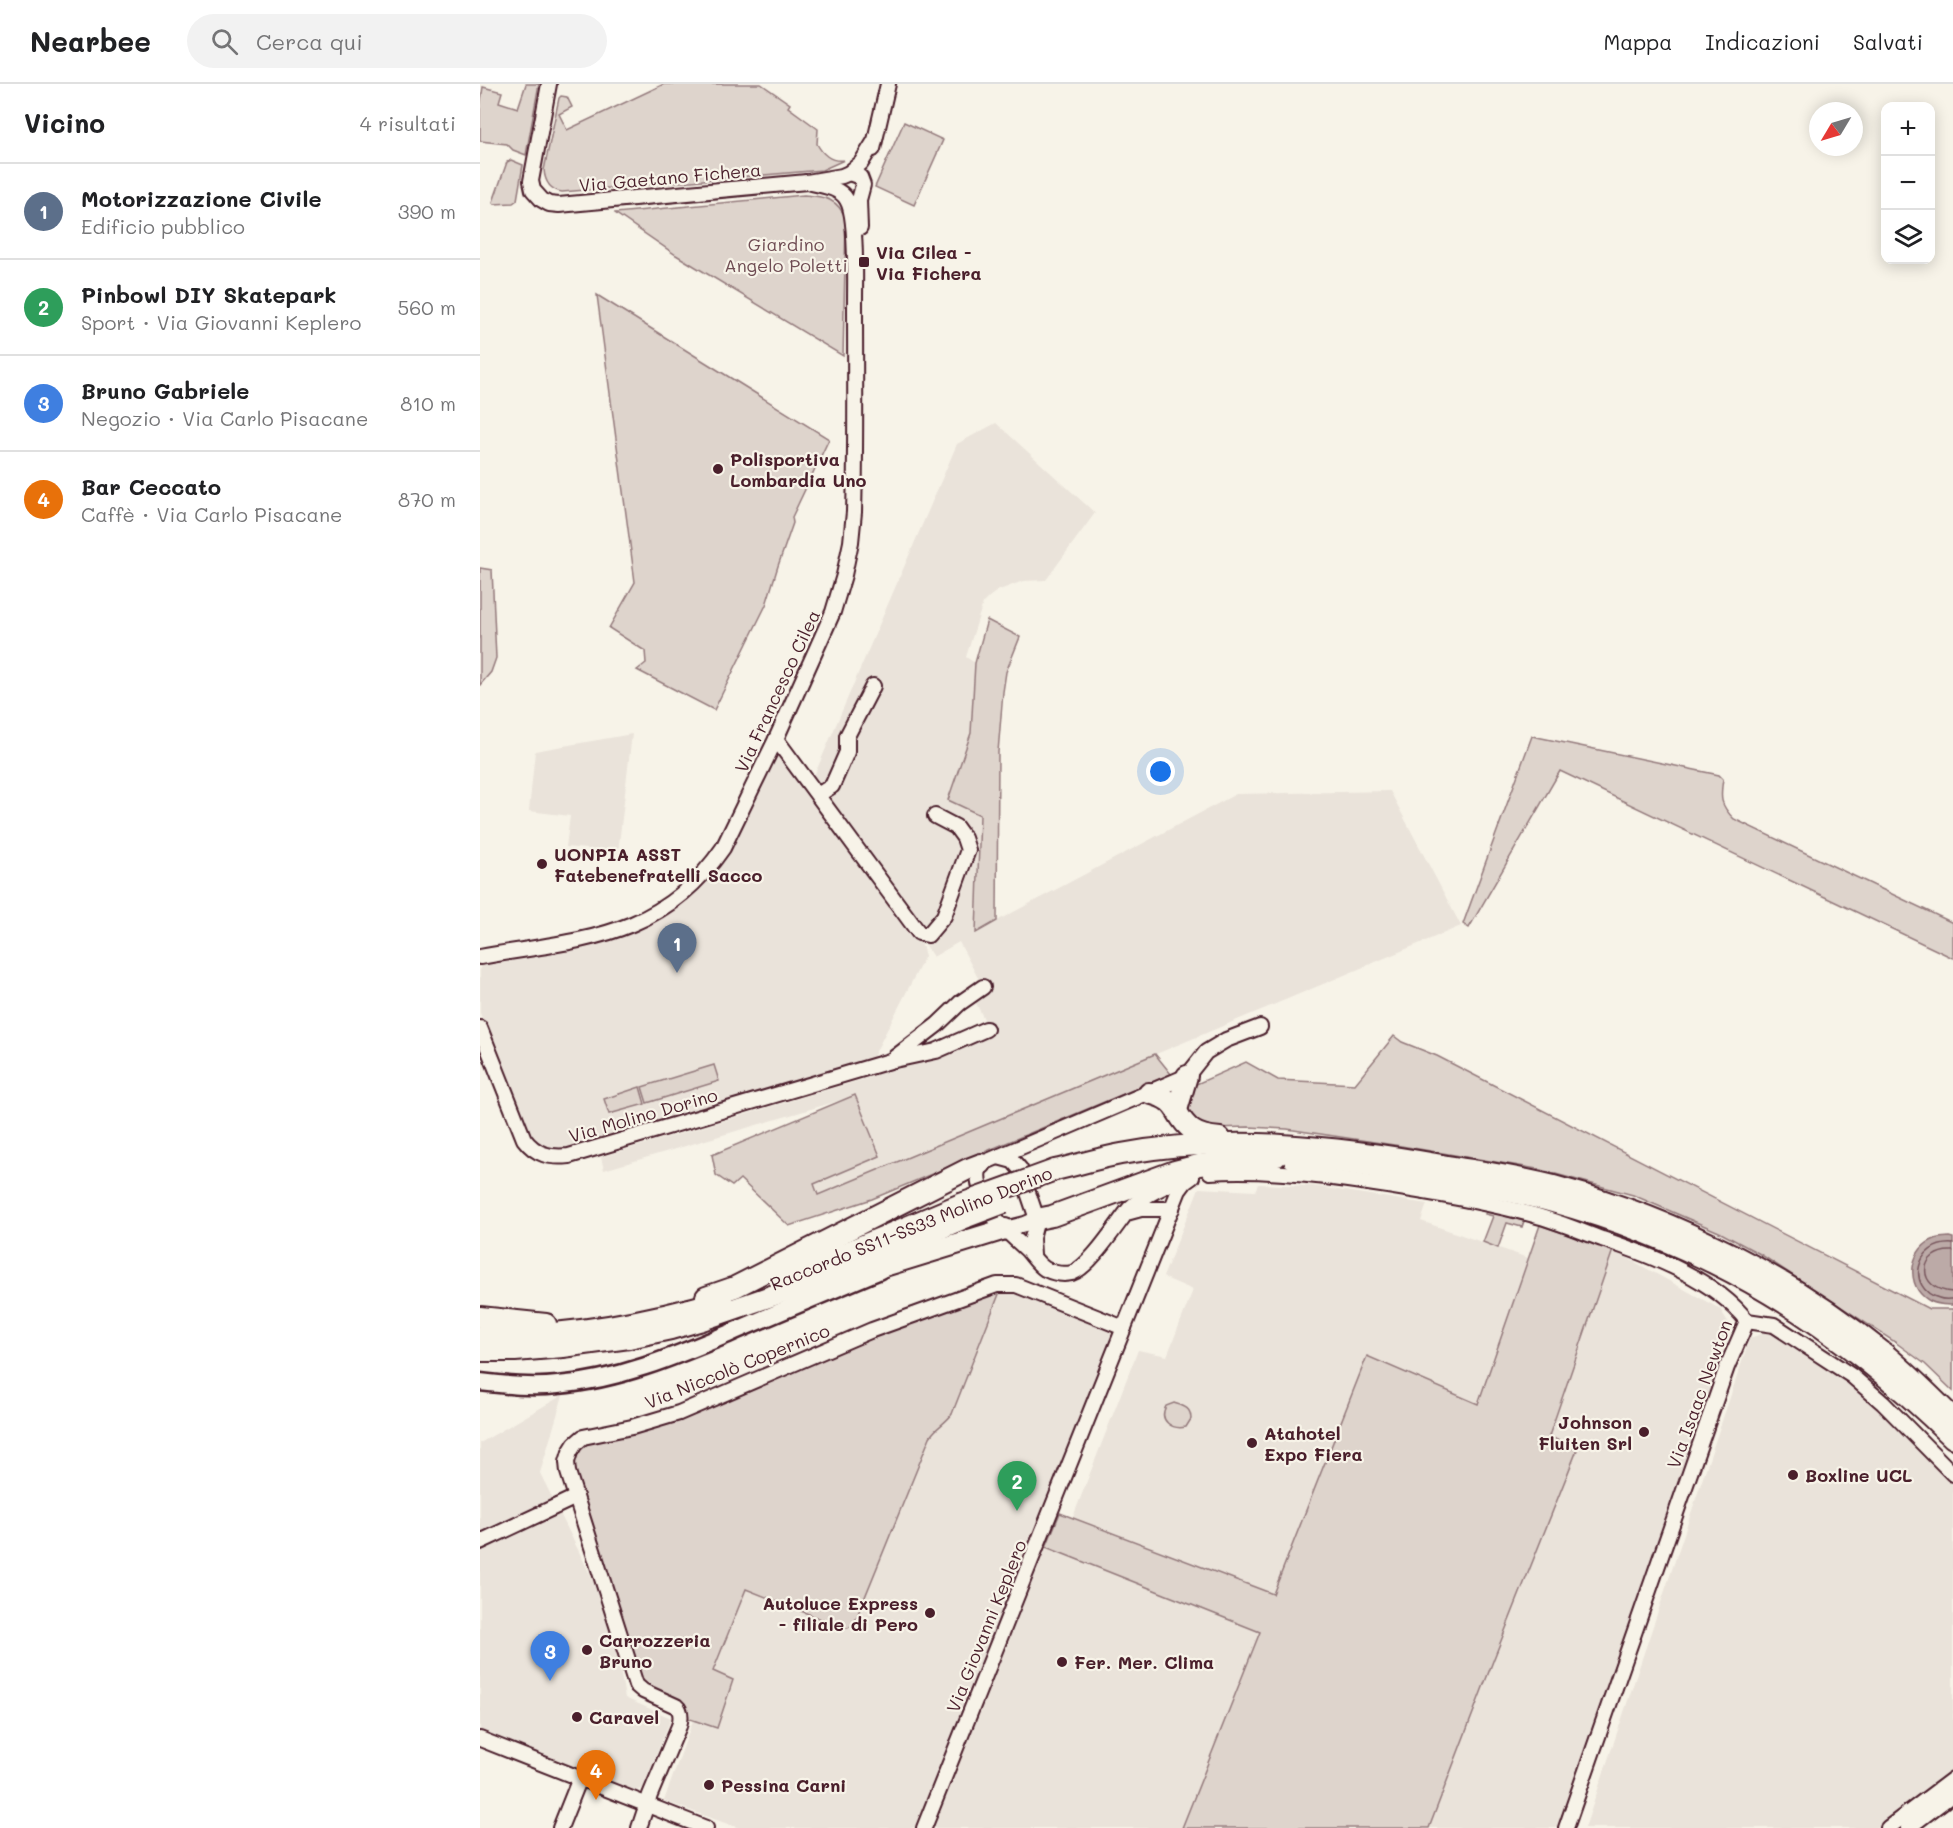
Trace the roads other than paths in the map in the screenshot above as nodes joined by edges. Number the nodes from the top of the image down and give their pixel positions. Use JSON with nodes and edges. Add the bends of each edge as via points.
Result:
{"nodes":[{"id":1,"x":549,"y":84,"type":"edge"},
{"id":2,"x":888,"y":84,"type":"edge"},
{"id":3,"x":850,"y":176,"type":"junction"},
{"id":4,"x":807,"y":182,"type":"junction"},
{"id":5,"x":860,"y":193,"type":"junction"},
{"id":6,"x":843,"y":195,"type":"junction"},
{"id":7,"x":855,"y":267,"type":"junction"},
{"id":8,"x":873,"y":686,"type":"dead end"},
{"id":9,"x":776,"y":739,"type":"junction"},
{"id":10,"x":818,"y":795,"type":"junction"},
{"id":11,"x":935,"y":816,"type":"dead end"},
{"id":12,"x":480,"y":957,"type":"edge"},
{"id":13,"x":983,"y":987,"type":"dead end"},
{"id":14,"x":938,"y":1025,"type":"junction"},
{"id":15,"x":1260,"y":1027,"type":"dead end"},
{"id":16,"x":480,"y":1028,"type":"edge"},
{"id":17,"x":986,"y":1029,"type":"dead end"},
{"id":18,"x":949,"y":1045,"type":"junction"},
{"id":19,"x":890,"y":1061,"type":"junction"},
{"id":20,"x":1187,"y":1076,"type":"junction"},
{"id":21,"x":1149,"y":1093,"type":"junction"},
{"id":22,"x":1177,"y":1110,"type":"junction"},
{"id":23,"x":1035,"y":1142,"type":"junction"},
{"id":24,"x":1243,"y":1143,"type":"junction"},
{"id":25,"x":1276,"y":1156,"type":"junction"},
{"id":26,"x":990,"y":1161,"type":"junction"},
{"id":27,"x":1021,"y":1172,"type":"junction"},
{"id":28,"x":1194,"y":1175,"type":"junction"},
{"id":29,"x":1057,"y":1176,"type":"junction"},
{"id":30,"x":1143,"y":1203,"type":"junction"},
{"id":31,"x":1172,"y":1207,"type":"junction"},
{"id":32,"x":964,"y":1211,"type":"junction"},
{"id":33,"x":1037,"y":1219,"type":"junction"},
{"id":34,"x":1005,"y":1229,"type":"junction"},
{"id":35,"x":1161,"y":1238,"type":"junction"},
{"id":36,"x":1033,"y":1255,"type":"junction"},
{"id":37,"x":897,"y":1263,"type":"junction"},
{"id":38,"x":480,"y":1317,"type":"edge"},
{"id":39,"x":699,"y":1321,"type":"junction"},
{"id":40,"x":1747,"y":1321,"type":"junction"},
{"id":41,"x":629,"y":1323,"type":"junction"},
{"id":42,"x":663,"y":1323,"type":"junction"},
{"id":43,"x":1124,"y":1328,"type":"junction"},
{"id":44,"x":480,"y":1336,"type":"edge"},
{"id":45,"x":480,"y":1351,"type":"edge"},
{"id":46,"x":480,"y":1363,"type":"edge"},
{"id":47,"x":480,"y":1382,"type":"edge"},
{"id":48,"x":1953,"y":1418,"type":"edge"},
{"id":49,"x":1953,"y":1438,"type":"edge"},
{"id":50,"x":1953,"y":1474,"type":"edge"},
{"id":51,"x":576,"y":1497,"type":"junction"},
{"id":52,"x":480,"y":1542,"type":"edge"},
{"id":53,"x":480,"y":1739,"type":"edge"},
{"id":54,"x":580,"y":1778,"type":"junction"},
{"id":55,"x":1953,"y":1779,"type":"edge"},
{"id":56,"x":1953,"y":1794,"type":"edge"},
{"id":57,"x":647,"y":1804,"type":"junction"},
{"id":58,"x":560,"y":1828,"type":"edge"},
{"id":59,"x":639,"y":1828,"type":"edge"},
{"id":60,"x":706,"y":1828,"type":"edge"},
{"id":61,"x":924,"y":1828,"type":"edge"},
{"id":62,"x":1566,"y":1828,"type":"edge"},
{"id":63,"x":1888,"y":1828,"type":"edge"},
{"id":64,"x":1908,"y":1828,"type":"edge"}],
"edges":[{"from":1,"to":4,"type":"street","name":"Via Gaetano Fichera","via":[[531,181],[538,197],[549,204]]},
{"from":2,"to":3,"type":"street","name":"Via Francesco Cilea","via":[[867,167]]},
{"from":3,"to":4,"type":"street","name":"Via Gaetano Fichera"},
{"from":3,"to":5,"type":"street","name":"Via Francesco Cilea","via":[[863,185]]},
{"from":3,"to":6,"type":"street","name":"Via Francesco Cilea","via":[[838,183]]},
{"from":4,"to":6,"type":"street","name":"Via Gaetano Fichera"},
{"from":5,"to":6,"type":"street","via":[[855,197]]},
{"from":5,"to":7,"type":"street","name":"Via Francesco Cilea"},
{"from":6,"to":7,"type":"street","name":"Via Francesco Cilea","via":[[851,213]]},
{"from":7,"to":9,"type":"street","name":"Via Francesco Cilea","via":[[855,478],[851,542],[833,612]]},
{"from":8,"to":10,"type":"street","via":[[847,736],[847,752],[832,786]]},
{"from":9,"to":10,"type":"street"},
{"from":9,"to":12,"type":"street","name":"Via Francesco Cilea","via":[[723,848],[700,878],[674,901],[648,918],[611,932]]},
{"from":10,"to":11,"type":"street","via":[[919,933],[928,935],[944,916],[968,850],[956,827]]},
{"from":13,"to":14,"type":"street"},
{"from":14,"to":18,"type":"street"},
{"from":14,"to":19,"type":"street"},
{"from":15,"to":20,"type":"street","via":[[1206,1052]]},
{"from":16,"to":19,"type":"street","name":"Via Molino Dorino","via":[[524,1139],[538,1153],[553,1157],[569,1156]]},
{"from":17,"to":18,"type":"street"},
{"from":18,"to":19,"type":"street"},
{"from":20,"to":21,"type":"street"},
{"from":20,"to":22,"type":"highway"},
{"from":21,"to":22,"type":"highway","via":[[1167,1099]]},
{"from":21,"to":23,"type":"street"},
{"from":22,"to":24,"type":"highway","via":[[1190,1129],[1200,1135]]},
{"from":23,"to":26,"type":"street"},
{"from":23,"to":27,"type":"street","via":[[1024,1156]]},
{"from":24,"to":29,"type":"highway","name":"Raccordo SS11-SS33 Molino Dorino","via":[[1121,1154]]},
{"from":24,"to":48,"type":"highway","name":"Raccordo SS11-SS33 Molino Dorino","via":[[1375,1153],[1537,1182],[1670,1226],[1764,1272],[1807,1299],[1885,1355]]},
{"from":25,"to":29,"type":"highway","name":"Raccordo SS11-SS33 Molino Dorino","via":[[1174,1160]]},
{"from":25,"to":33,"type":"highway","via":[[1175,1171]]},
{"from":25,"to":49,"type":"highway","name":"Raccordo SS11-SS33 Molino Dorino","via":[[1373,1167],[1517,1194],[1585,1211],[1684,1248],[1810,1318],[1871,1363]]},
{"from":26,"to":27,"type":"street","via":[[1012,1161]]},
{"from":26,"to":34,"type":"street","via":[[978,1172],[979,1185],[992,1214]]},
{"from":26,"to":42,"type":"highway","via":[[735,1287],[678,1307]]},
{"from":27,"to":33,"type":"street"},
{"from":28,"to":30,"type":"street","name":"Via Isaac Newton","via":[[1176,1181]]},
{"from":28,"to":31,"type":"street","name":"Via Giovanni Keplero","via":[[1182,1185]]},
{"from":28,"to":40,"type":"street","name":"Via Isaac Newton","via":[[1226,1171],[1365,1182],[1536,1215],[1648,1254],[1719,1292]]},
{"from":29,"to":32,"type":"highway","name":"Raccordo SS11-SS33 Molino Dorino","bridge":true},
{"from":30,"to":31,"type":"street"},
{"from":30,"to":35,"type":"street","via":[[1156,1221]]},
{"from":30,"to":36,"type":"street","via":[[1125,1215],[1077,1270],[1062,1274],[1051,1271]]},
{"from":31,"to":35,"type":"street","name":"Via Giovanni Keplero"},
{"from":32,"to":39,"type":"highway","name":"Raccordo SS11-SS33 Molino Dorino","via":[[832,1275]]},
{"from":32,"to":42,"type":"highway","name":"Raccordo SS11-SS33 Molino Dorino","via":[[765,1286],[686,1311]]},
{"from":33,"to":34,"type":"street"},
{"from":33,"to":36,"type":"street"},
{"from":34,"to":36,"type":"street"},
{"from":34,"to":37,"type":"highway"},
{"from":35,"to":43,"type":"street","name":"Via Giovanni Keplero"},
{"from":37,"to":39,"type":"highway","via":[[746,1313]]},
{"from":37,"to":47,"type":"main road","via":[[628,1372],[559,1385]]},
{"from":38,"to":41,"type":"highway","via":[[550,1325]]},
{"from":39,"to":42,"type":"highway","name":"Raccordo SS11-SS33 Molino Dorino"},
{"from":40,"to":50,"type":"street","via":[[1773,1325],[1852,1376]]},
{"from":40,"to":62,"type":"street","name":"Via Isaac Newton","via":[[1727,1367]]},
{"from":41,"to":42,"type":"highway","name":"Raccordo SS11-SS33 Molino Dorino"},
{"from":41,"to":44,"type":"highway","via":[[566,1332]]},
{"from":42,"to":45,"type":"highway","via":[[620,1339],[563,1347]]},
{"from":42,"to":46,"type":"highway","via":[[645,1341],[620,1347]]},
{"from":43,"to":51,"type":"street","name":"Via Niccolò Copernico","via":[[1016,1285],[989,1286],[872,1330],[679,1413],[583,1437],[572,1448],[567,1462]]},
{"from":43,"to":61,"type":"street","name":"Via Giovanni Keplero"},
{"from":51,"to":52,"type":"street"},
{"from":51,"to":57,"type":"street","name":"Via Niccolò Copernico","via":[[636,1685],[672,1703],[680,1712],[680,1726]]},
{"from":53,"to":54,"type":"street"},
{"from":54,"to":57,"type":"street"},
{"from":54,"to":58,"type":"street"},
{"from":55,"to":63,"type":"street"},
{"from":56,"to":64,"type":"street"},
{"from":57,"to":59,"type":"street"},
{"from":57,"to":60,"type":"street"}]}
